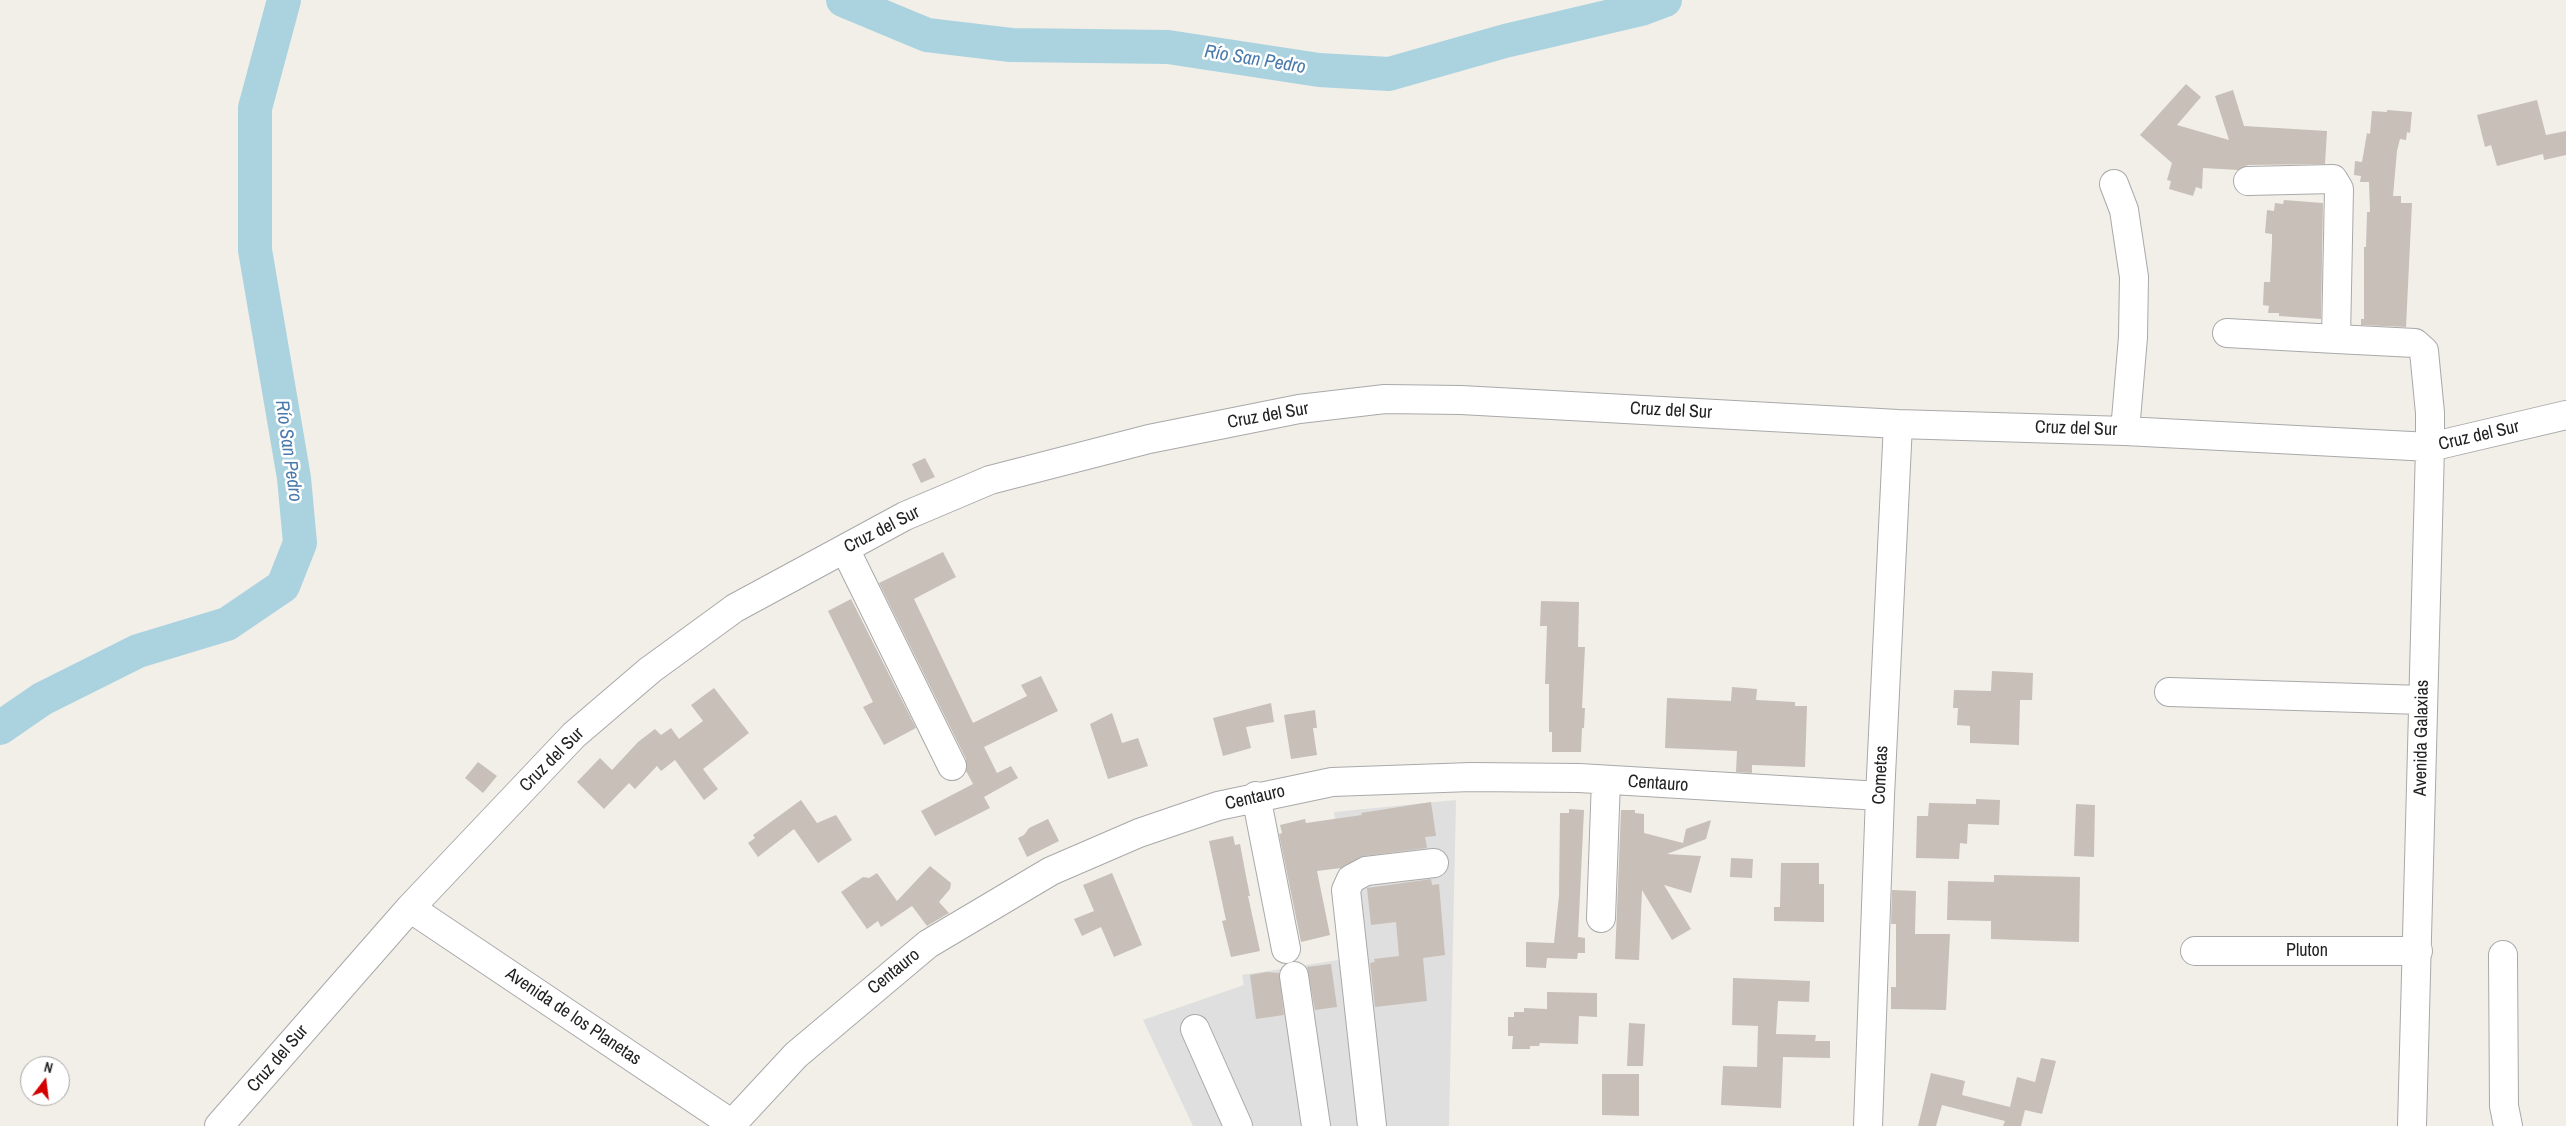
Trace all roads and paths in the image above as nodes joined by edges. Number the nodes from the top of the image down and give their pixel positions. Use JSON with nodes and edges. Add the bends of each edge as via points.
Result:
{"nodes":[{"id":1,"x":2248,"y":181,"type":"dead end"},
{"id":2,"x":2114,"y":184,"type":"dead end"},
{"id":3,"x":2227,"y":334,"type":"dead end"},
{"id":4,"x":2336,"y":340,"type":"junction"},
{"id":5,"x":2566,"y":415,"type":"edge"},
{"id":6,"x":1898,"y":424,"type":"junction"},
{"id":7,"x":2125,"y":431,"type":"junction"},
{"id":8,"x":2430,"y":447,"type":"junction"},
{"id":9,"x":845,"y":549,"type":"junction"},
{"id":10,"x":2169,"y":692,"type":"dead end"},
{"id":11,"x":2422,"y":700,"type":"junction"},
{"id":12,"x":952,"y":766,"type":"dead end"},
{"id":13,"x":1606,"y":780,"type":"junction"},
{"id":14,"x":1256,"y":796,"type":"junction"},
{"id":15,"x":1880,"y":796,"type":"junction"},
{"id":16,"x":1434,"y":863,"type":"dead end"},
{"id":17,"x":410,"y":908,"type":"junction"},
{"id":18,"x":1601,"y":918,"type":"dead end"},
{"id":19,"x":1286,"y":949,"type":"dead end"},
{"id":20,"x":2195,"y":951,"type":"dead end"},
{"id":21,"x":2418,"y":951,"type":"junction"},
{"id":22,"x":2503,"y":955,"type":"dead end"},
{"id":23,"x":1294,"y":976,"type":"dead end"},
{"id":24,"x":1194,"y":1029,"type":"dead end"},
{"id":25,"x":733,"y":1125,"type":"edge"},
{"id":26,"x":220,"y":1126,"type":"edge"},
{"id":27,"x":1238,"y":1126,"type":"edge"},
{"id":28,"x":1316,"y":1126,"type":"edge"},
{"id":29,"x":1372,"y":1126,"type":"edge"},
{"id":30,"x":1868,"y":1126,"type":"edge"},
{"id":31,"x":2412,"y":1126,"type":"edge"},
{"id":32,"x":2508,"y":1126,"type":"edge"}],
"edges":[{"from":1,"to":4,"type":"street","via":[[2333,179],[2339,189]]},
{"from":2,"to":7,"type":"street","via":[[2124,210],[2134,277],[2133,337]]},
{"from":3,"to":4,"type":"street"},
{"from":4,"to":8,"type":"street","name":"Avenida Galaxias","via":[[2415,343],[2424,351]]},
{"from":5,"to":8,"type":"street","name":"Cruz del Sur"},
{"from":6,"to":7,"type":"street","name":"Cruz del Sur"},
{"from":6,"to":9,"type":"street","name":"Cruz del Sur","via":[[1461,400],[1385,399],[1299,409],[1149,439],[990,480],[905,516]]},
{"from":6,"to":15,"type":"street","name":"Cometas"},
{"from":7,"to":8,"type":"street","name":"Cruz del Sur"},
{"from":8,"to":11,"type":"street","name":"Avenida Galaxias"},
{"from":9,"to":12,"type":"street"},
{"from":9,"to":17,"type":"street","name":"Cruz del Sur","via":[[735,608],[650,670],[574,736]]},
{"from":10,"to":11,"type":"street"},
{"from":11,"to":21,"type":"street","name":"Avenida Galaxias"},
{"from":13,"to":14,"type":"street","name":"Centauro","via":[[1397,778],[1332,782]]},
{"from":13,"to":15,"type":"street","name":"Centauro"},
{"from":13,"to":18,"type":"street"},
{"from":14,"to":19,"type":"street"},
{"from":14,"to":25,"type":"street","name":"Centauro","via":[[1139,833],[1051,871],[928,944],[796,1055]]},
{"from":15,"to":30,"type":"street","name":"Cometas"},
{"from":16,"to":29,"type":"street","via":[[1366,871],[1351,879],[1346,890]]},
{"from":17,"to":25,"type":"street","name":"Avenida de los Planetas"},
{"from":17,"to":26,"type":"street","name":"Cruz del Sur"},
{"from":20,"to":21,"type":"street","name":"Pluton"},
{"from":21,"to":31,"type":"street","name":"Avenida Galaxias"},
{"from":22,"to":32,"type":"street","via":[[2504,1106]]},
{"from":23,"to":28,"type":"street"},
{"from":24,"to":27,"type":"street"}]}
